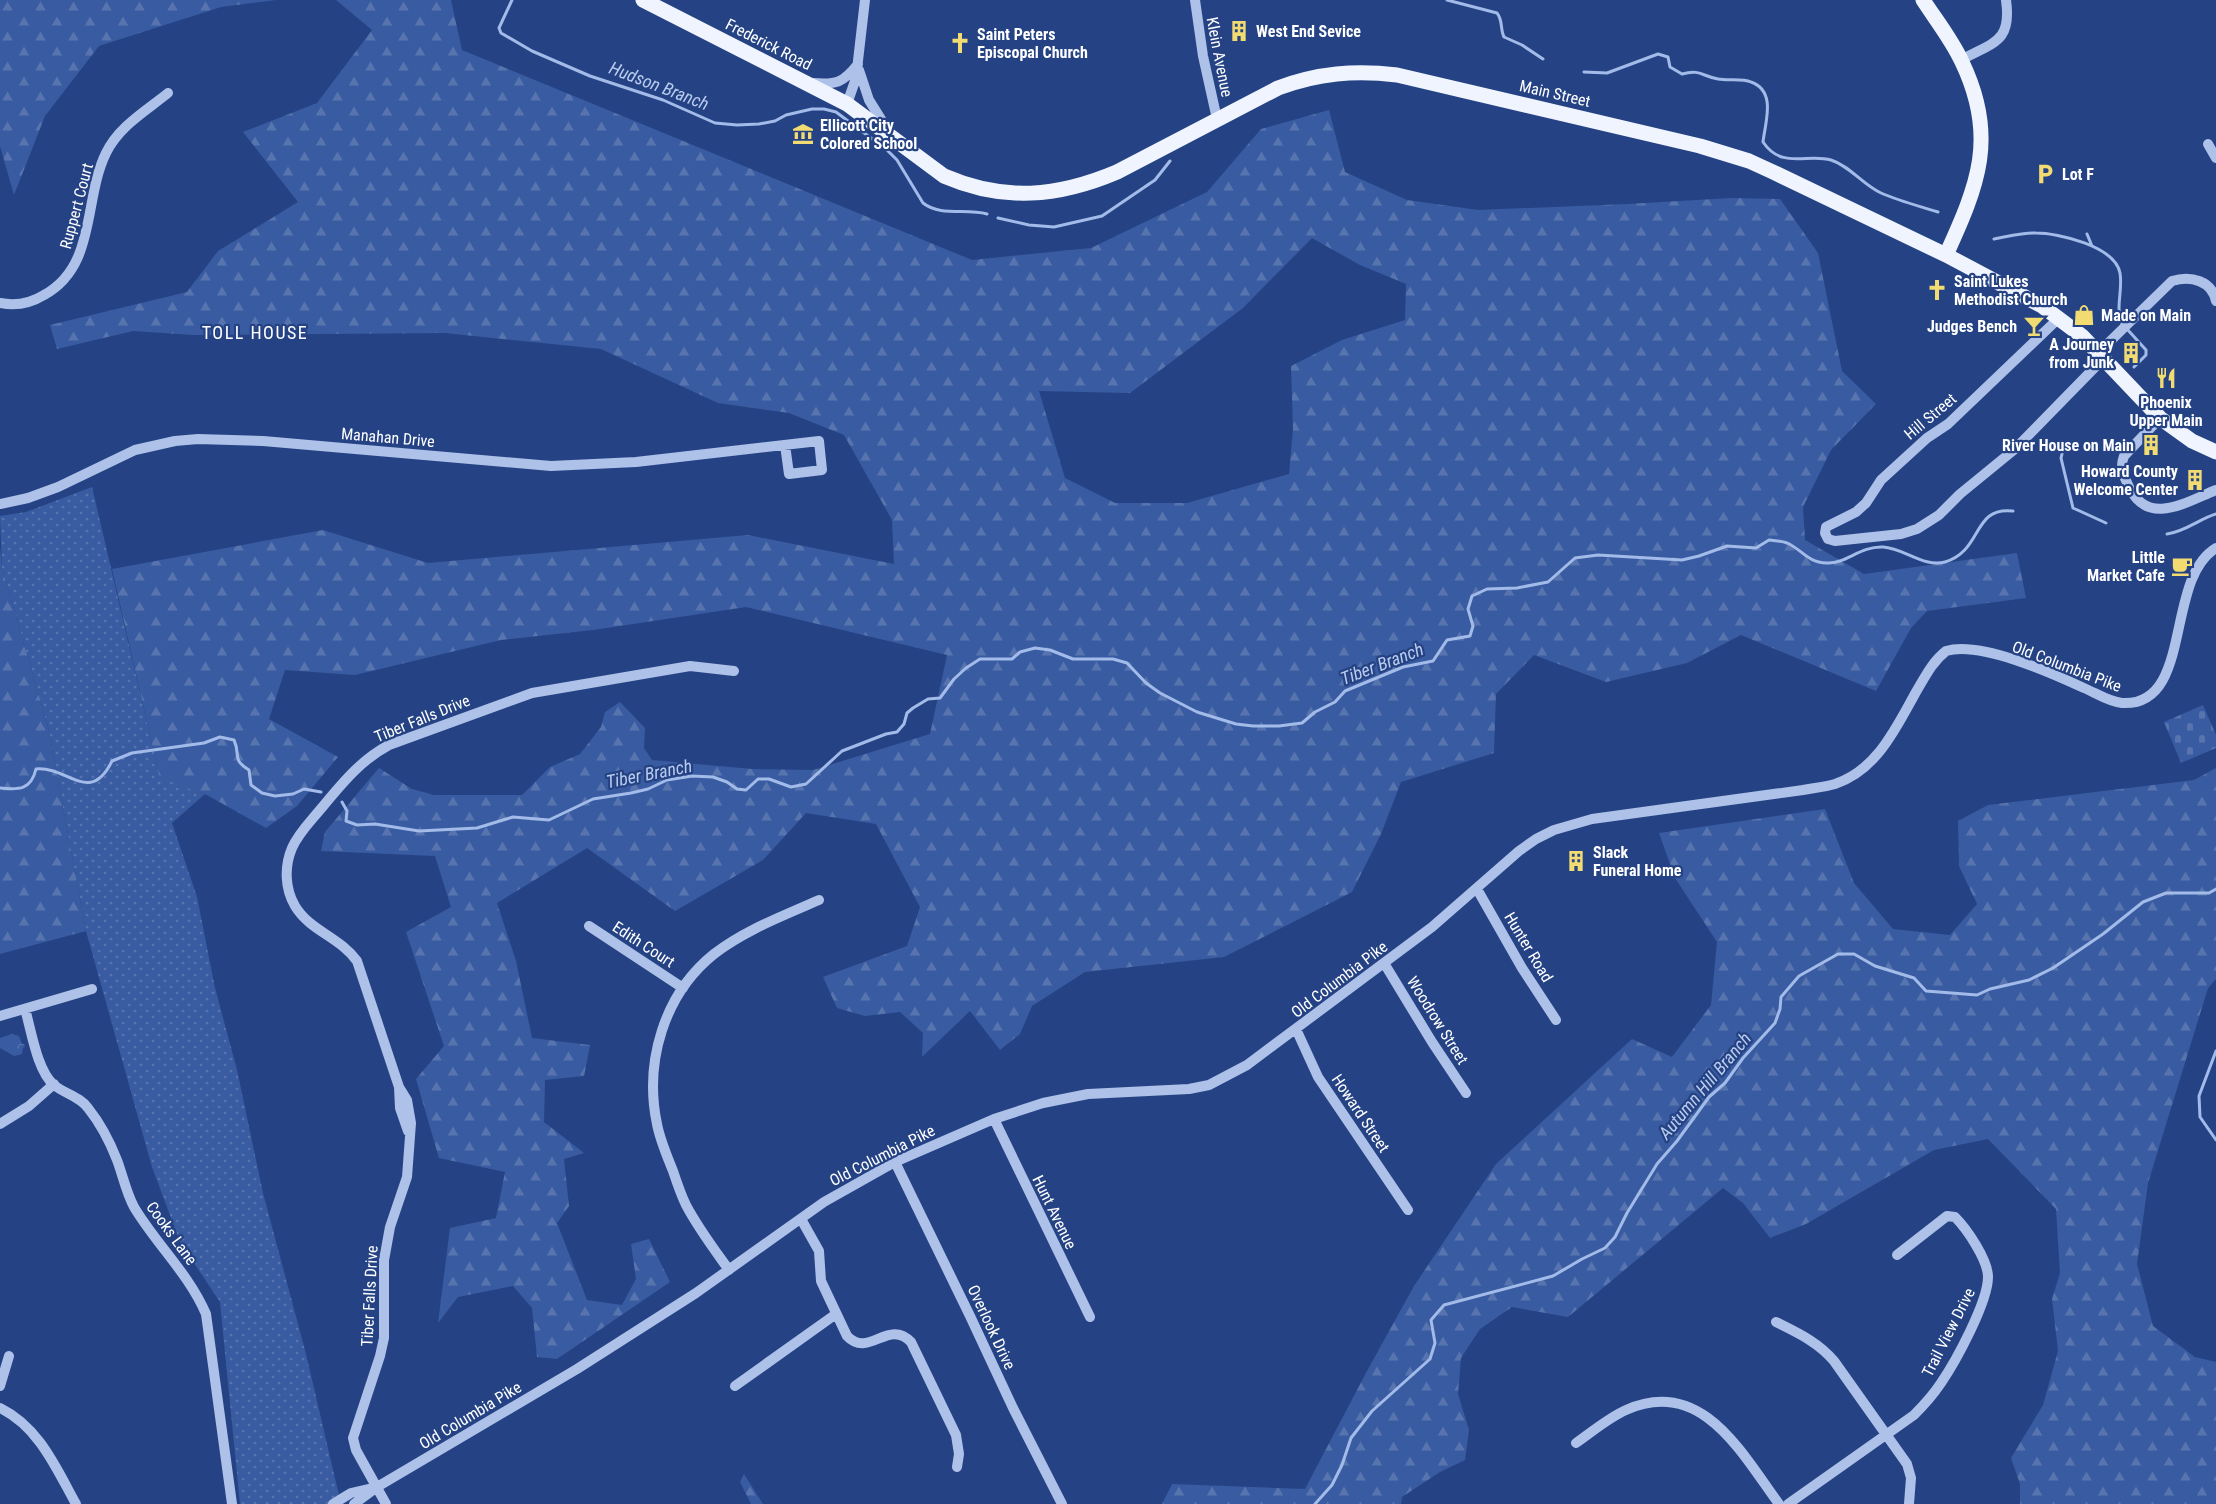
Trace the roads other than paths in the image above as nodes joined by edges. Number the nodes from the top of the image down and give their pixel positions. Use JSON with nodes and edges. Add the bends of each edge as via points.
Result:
{"nodes":[{"id":1,"x":643,"y":0,"type":"edge"},
{"id":2,"x":865,"y":0,"type":"edge"},
{"id":3,"x":1195,"y":0,"type":"edge"},
{"id":4,"x":1923,"y":0,"type":"edge"},
{"id":5,"x":2006,"y":0,"type":"edge"},
{"id":6,"x":1961,"y":60,"type":"junction"},
{"id":7,"x":858,"y":64,"type":"junction"},
{"id":8,"x":806,"y":82,"type":"junction"},
{"id":9,"x":168,"y":93,"type":"dead end"},
{"id":10,"x":847,"y":104,"type":"junction"},
{"id":11,"x":1217,"y":119,"type":"junction"},
{"id":12,"x":2208,"y":144,"type":"dead end"},
{"id":13,"x":904,"y":148,"type":"junction"},
{"id":14,"x":2216,"y":158,"type":"edge"},
{"id":15,"x":1946,"y":255,"type":"junction"},
{"id":16,"x":2216,"y":301,"type":"edge"},
{"id":17,"x":0,"y":303,"type":"edge"},
{"id":18,"x":2059,"y":318,"type":"junction"},
{"id":19,"x":2102,"y":355,"type":"junction"},
{"id":20,"x":2160,"y":418,"type":"junction"},
{"id":21,"x":785,"y":445,"type":"dead end"},
{"id":22,"x":2216,"y":452,"type":"edge"},
{"id":23,"x":2216,"y":490,"type":"edge"},
{"id":24,"x":0,"y":504,"type":"edge"},
{"id":25,"x":2216,"y":548,"type":"edge"},
{"id":26,"x":734,"y":671,"type":"dead end"},
{"id":27,"x":1477,"y":890,"type":"junction"},
{"id":28,"x":819,"y":900,"type":"dead end"},
{"id":29,"x":589,"y":926,"type":"dead end"},
{"id":30,"x":1384,"y":963,"type":"junction"},
{"id":31,"x":683,"y":988,"type":"junction"},
{"id":32,"x":92,"y":989,"type":"dead end"},
{"id":33,"x":25,"y":1009,"type":"junction"},
{"id":34,"x":0,"y":1016,"type":"edge"},
{"id":35,"x":1556,"y":1020,"type":"dead end"},
{"id":36,"x":1296,"y":1029,"type":"junction"},
{"id":37,"x":54,"y":1084,"type":"junction"},
{"id":38,"x":1466,"y":1093,"type":"dead end"},
{"id":39,"x":994,"y":1119,"type":"junction"},
{"id":40,"x":0,"y":1124,"type":"edge"},
{"id":41,"x":895,"y":1162,"type":"junction"},
{"id":42,"x":1408,"y":1210,"type":"dead end"},
{"id":43,"x":801,"y":1219,"type":"junction"},
{"id":44,"x":1897,"y":1255,"type":"dead end"},
{"id":45,"x":729,"y":1270,"type":"junction"},
{"id":46,"x":836,"y":1314,"type":"junction"},
{"id":47,"x":1090,"y":1317,"type":"dead end"},
{"id":48,"x":1776,"y":1322,"type":"dead end"},
{"id":49,"x":9,"y":1356,"type":"dead end"},
{"id":50,"x":0,"y":1386,"type":"edge"},
{"id":51,"x":735,"y":1386,"type":"dead end"},
{"id":52,"x":0,"y":1408,"type":"edge"},
{"id":53,"x":1886,"y":1435,"type":"junction"},
{"id":54,"x":1576,"y":1443,"type":"dead end"},
{"id":55,"x":957,"y":1467,"type":"dead end"},
{"id":56,"x":377,"y":1487,"type":"junction"},
{"id":57,"x":76,"y":1504,"type":"edge"},
{"id":58,"x":232,"y":1504,"type":"edge"},
{"id":59,"x":333,"y":1504,"type":"edge"},
{"id":60,"x":354,"y":1504,"type":"edge"},
{"id":61,"x":386,"y":1504,"type":"edge"},
{"id":62,"x":1062,"y":1504,"type":"edge"},
{"id":63,"x":1779,"y":1504,"type":"edge"},
{"id":64,"x":1788,"y":1504,"type":"edge"},
{"id":65,"x":1910,"y":1504,"type":"edge"}],
"edges":[{"from":1,"to":8,"type":"main road","name":"Frederick Road"},
{"from":2,"to":7,"type":"street"},
{"from":3,"to":11,"type":"street","name":"Klein Avenue"},
{"from":4,"to":6,"type":"main road"},
{"from":5,"to":6,"type":"street","via":[[2008,23],[2001,37]]},
{"from":6,"to":15,"type":"main road","via":[[1979,110],[1981,156],[1970,202]]},
{"from":7,"to":8,"type":"street","via":[[837,83]]},
{"from":7,"to":10,"type":"street"},
{"from":7,"to":13,"type":"street","via":[[864,87],[881,121]]},
{"from":8,"to":10,"type":"main road","name":"Frederick Road"},
{"from":9,"to":17,"type":"street","name":"Ruppert Court","via":[[127,124],[106,152],[83,246],[68,276],[36,300]]},
{"from":10,"to":13,"type":"main road","name":"Main Street"},
{"from":11,"to":13,"type":"main road","name":"Main Street","via":[[1117,172],[1056,192],[1018,194],[959,183]]},
{"from":11,"to":15,"type":"main road","name":"Main Street","via":[[1278,88],[1321,75],[1397,75],[1725,153]]},
{"from":12,"to":14,"type":"street"},
{"from":15,"to":18,"type":"main road","name":"Main Street"},
{"from":16,"to":19,"type":"street","via":[[2210,287],[2195,279],[2180,279],[2166,286]]},
{"from":18,"to":19,"type":"main road","name":"Main Street"},
{"from":18,"to":19,"type":"street","name":"Hill Street","via":[[1948,424],[1881,480],[1856,512],[1826,527],[1825,536],[1835,541],[1917,530],[2015,449]]},
{"from":19,"to":20,"type":"main road","name":"Main Street"},
{"from":20,"to":22,"type":"main road","name":"Main Street","via":[[2192,441]]},
{"from":20,"to":23,"type":"street","via":[[2121,463],[2135,499],[2145,507],[2165,509]]},
{"from":21,"to":24,"type":"street","name":"Manahan Drive","via":[[636,462],[551,466],[264,441],[198,439],[135,450],[58,487]]},
{"from":25,"to":27,"type":"street","name":"Old Columbia Pike","via":[[2196,568],[2182,607],[2169,668],[2157,688],[2137,702],[2121,703],[2027,664],[1966,649],[1946,651],[1930,668],[1887,743],[1850,778],[1803,790],[1571,824],[1536,839]]},
{"from":26,"to":56,"type":"street","name":"Tiber Falls Drive","via":[[690,666],[532,693],[389,745],[351,773],[302,831],[291,850],[291,897],[308,922],[343,945],[357,961],[399,1087],[410,1108],[407,1177],[385,1252],[381,1356],[353,1438]]},
{"from":27,"to":30,"type":"street","name":"Old Columbia Pike"},
{"from":27,"to":35,"type":"street","name":"Hunter Road"},
{"from":28,"to":31,"type":"street","via":[[730,942]]},
{"from":29,"to":31,"type":"street","name":"Edith Court"},
{"from":30,"to":36,"type":"street","name":"Old Columbia Pike"},
{"from":30,"to":38,"type":"street","name":"Woodrow Street"},
{"from":31,"to":45,"type":"street","via":[[660,1034],[655,1057],[657,1123],[685,1203]]},
{"from":32,"to":33,"type":"street"},
{"from":33,"to":34,"type":"street"},
{"from":33,"to":37,"type":"street","name":"Cooks Lane","via":[[38,1057]]},
{"from":36,"to":39,"type":"street","name":"Old Columbia Pike","via":[[1247,1065],[1209,1085],[1066,1097]]},
{"from":36,"to":42,"type":"street","name":"Howard Street","via":[[1318,1077]]},
{"from":37,"to":40,"type":"street"},
{"from":37,"to":58,"type":"street","name":"Cooks Lane","via":[[87,1106],[117,1160],[135,1209],[196,1292],[206,1314]]},
{"from":39,"to":41,"type":"street","name":"Old Columbia Pike"},
{"from":39,"to":47,"type":"street","name":"Hunt Avenue"},
{"from":41,"to":43,"type":"street","name":"Old Columbia Pike"},
{"from":41,"to":62,"type":"street","name":"Overlook Drive"},
{"from":43,"to":45,"type":"street","name":"Old Columbia Pike"},
{"from":43,"to":46,"type":"street","via":[[819,1251],[821,1281]]},
{"from":44,"to":53,"type":"street","name":"Trail View Drive","via":[[1951,1216],[1958,1220],[1984,1258],[1988,1277],[1983,1301],[1941,1382],[1914,1415]]},
{"from":45,"to":56,"type":"street","name":"Old Columbia Pike","via":[[578,1369]]},
{"from":46,"to":51,"type":"street"},
{"from":46,"to":55,"type":"street","via":[[847,1336],[858,1342],[872,1342],[895,1333],[911,1342],[956,1435]]},
{"from":48,"to":53,"type":"street","via":[[1806,1336],[1824,1350]]},
{"from":49,"to":50,"type":"street"},
{"from":52,"to":57,"type":"street","via":[[20,1420],[40,1441]]},
{"from":53,"to":64,"type":"street","name":"Trail View Drive"},
{"from":53,"to":65,"type":"street","via":[[1909,1472]]},
{"from":54,"to":63,"type":"street","via":[[1626,1409],[1657,1402],[1689,1407],[1725,1431]]},
{"from":56,"to":59,"type":"street","name":"Old Columbia Pike","via":[[351,1493]]},
{"from":56,"to":60,"type":"street","name":"Old Columbia Pike"},
{"from":56,"to":61,"type":"street","name":"Tiber Falls Drive"}]}
